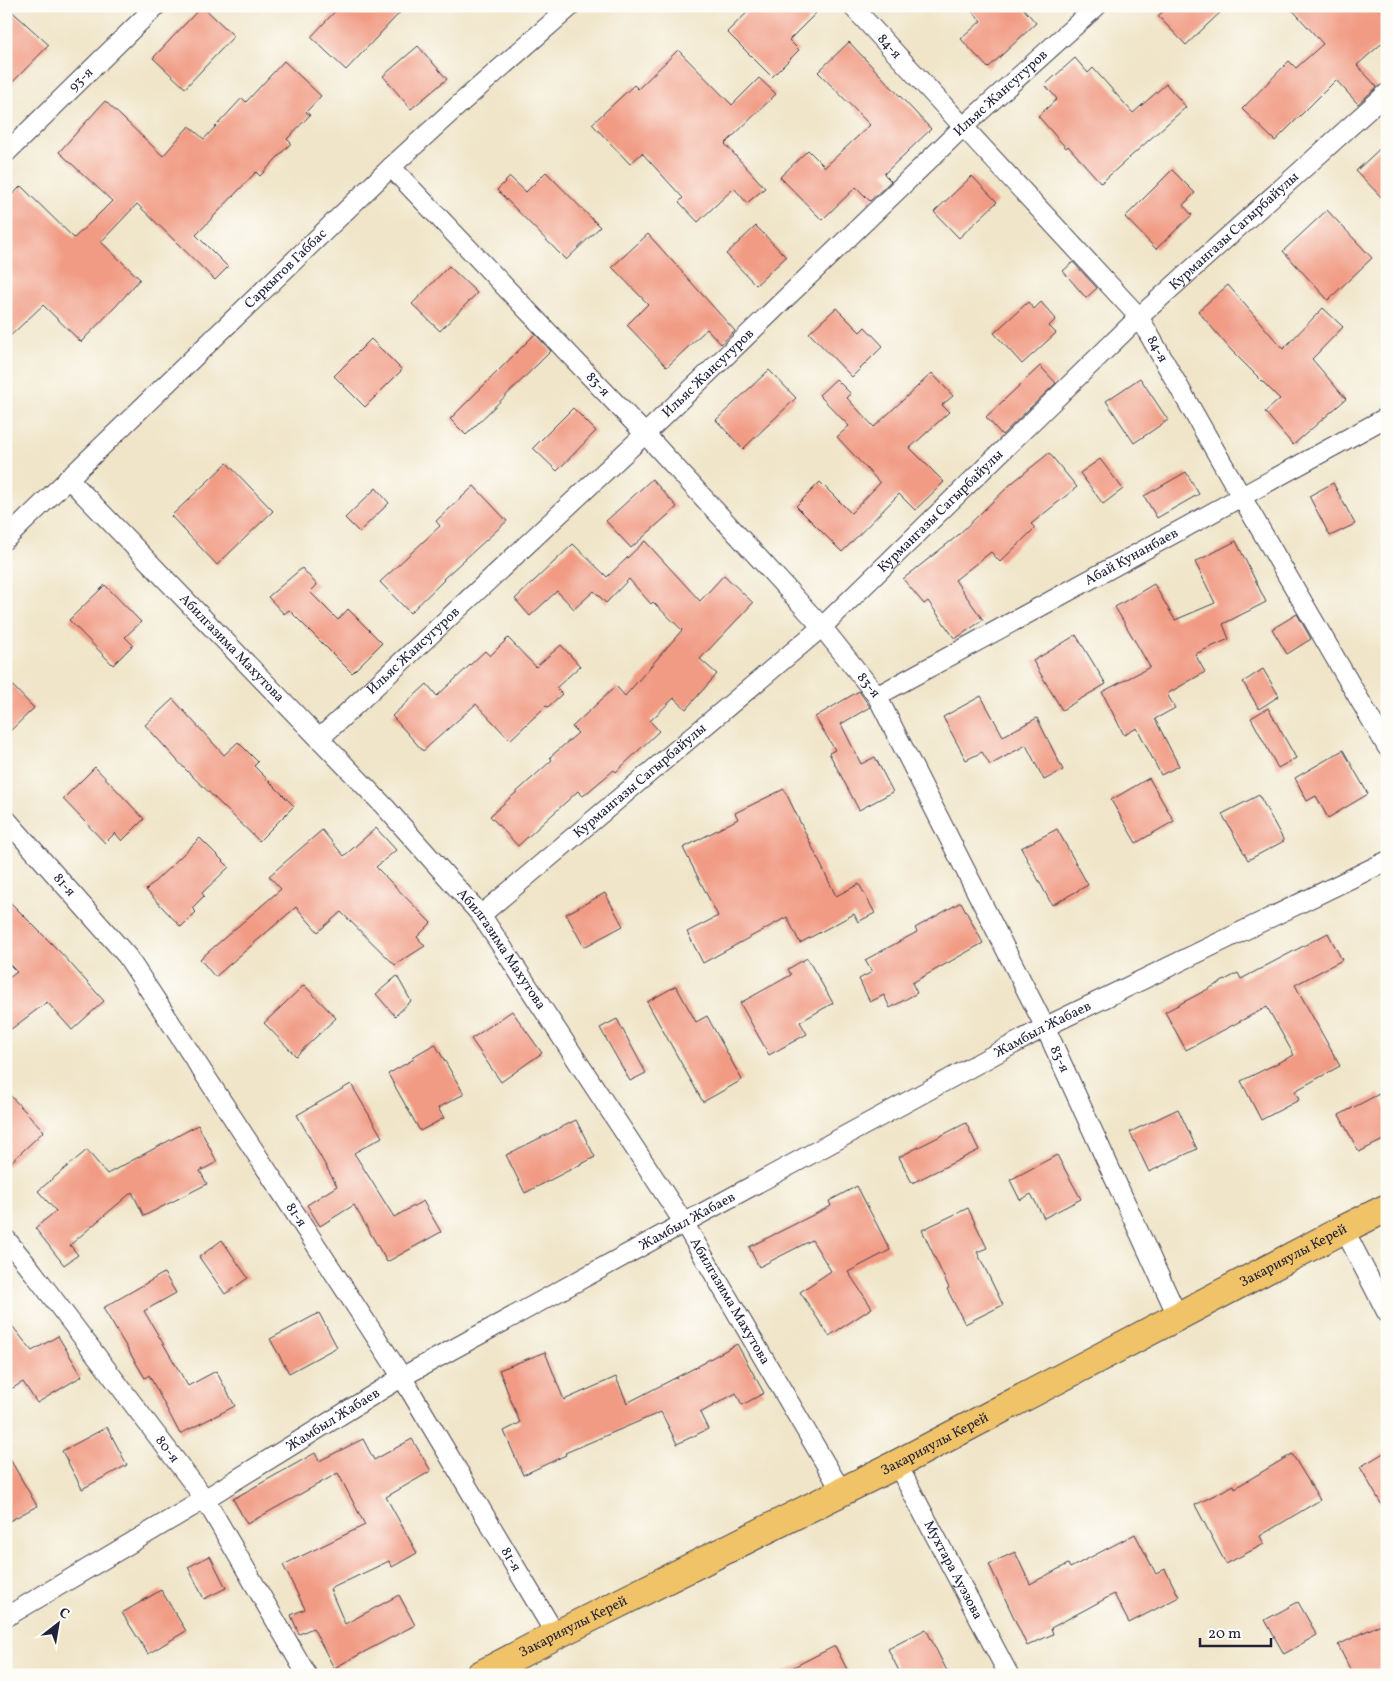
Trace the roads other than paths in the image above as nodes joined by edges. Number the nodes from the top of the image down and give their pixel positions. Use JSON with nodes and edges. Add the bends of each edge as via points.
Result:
{"nodes":[{"id":1,"x":156,"y":6,"type":"edge"},
{"id":2,"x":571,"y":6,"type":"edge"},
{"id":3,"x":852,"y":6,"type":"edge"},
{"id":4,"x":1097,"y":6,"type":"edge"},
{"id":5,"x":1387,"y":93,"type":"edge"},
{"id":6,"x":963,"y":127,"type":"junction"},
{"id":7,"x":6,"y":153,"type":"edge"},
{"id":8,"x":391,"y":167,"type":"junction"},
{"id":9,"x":1139,"y":317,"type":"junction"},
{"id":10,"x":1387,"y":417,"type":"edge"},
{"id":11,"x":645,"y":434,"type":"junction"},
{"id":12,"x":68,"y":478,"type":"junction"},
{"id":13,"x":1241,"y":496,"type":"junction"},
{"id":14,"x":7,"y":536,"type":"edge"},
{"id":15,"x":822,"y":627,"type":"junction"},
{"id":16,"x":877,"y":696,"type":"junction"},
{"id":17,"x":319,"y":740,"type":"junction"},
{"id":18,"x":1387,"y":748,"type":"edge"},
{"id":19,"x":6,"y":819,"type":"edge"},
{"id":20,"x":1387,"y":861,"type":"edge"},
{"id":21,"x":481,"y":914,"type":"junction"},
{"id":22,"x":1045,"y":1027,"type":"junction"},
{"id":23,"x":1387,"y":1208,"type":"edge"},
{"id":24,"x":684,"y":1223,"type":"junction"},
{"id":25,"x":1344,"y":1229,"type":"junction"},
{"id":26,"x":6,"y":1239,"type":"edge"},
{"id":27,"x":1387,"y":1313,"type":"edge"},
{"id":28,"x":1178,"y":1317,"type":"junction"},
{"id":29,"x":402,"y":1377,"type":"junction"},
{"id":30,"x":897,"y":1464,"type":"junction"},
{"id":31,"x":842,"y":1492,"type":"junction"},
{"id":32,"x":204,"y":1499,"type":"junction"},
{"id":33,"x":6,"y":1617,"type":"edge"},
{"id":34,"x":556,"y":1635,"type":"junction"},
{"id":35,"x":307,"y":1675,"type":"edge"},
{"id":36,"x":480,"y":1675,"type":"edge"},
{"id":37,"x":1009,"y":1675,"type":"edge"}],
"edges":[{"from":1,"to":7,"type":"street","name":"93-я"},
{"from":2,"to":8,"type":"street","name":"Саркытов Габбас"},
{"from":3,"to":6,"type":"street","name":"84-я"},
{"from":4,"to":6,"type":"street","name":"Ильяс Жансугуров"},
{"from":5,"to":9,"type":"street","name":"Курмангазы Сагырбайулы"},
{"from":6,"to":9,"type":"street","name":"84-я"},
{"from":6,"to":11,"type":"street","name":"Ильяс Жансугуров"},
{"from":8,"to":11,"type":"street","name":"83-я"},
{"from":8,"to":12,"type":"street","name":"Саркытов Габбас"},
{"from":9,"to":13,"type":"street","name":"84-я"},
{"from":9,"to":15,"type":"street","name":"Курмангазы Сагырбайулы"},
{"from":10,"to":13,"type":"street","name":"Абай Кунанбаев"},
{"from":11,"to":15,"type":"street","name":"83-я"},
{"from":11,"to":17,"type":"street","name":"Ильяс Жансугуров"},
{"from":12,"to":14,"type":"street","name":"Саркытов Габбас"},
{"from":12,"to":17,"type":"street","name":"Абилгазима Махутова"},
{"from":13,"to":16,"type":"street","name":"Абай Кунанбаев"},
{"from":13,"to":18,"type":"street","name":"84-я"},
{"from":15,"to":16,"type":"street","name":"83-я"},
{"from":15,"to":21,"type":"street","name":"Курмангазы Сагырбайулы"},
{"from":16,"to":22,"type":"street","name":"83-я"},
{"from":17,"to":21,"type":"street","name":"Абилгазима Махутова"},
{"from":19,"to":29,"type":"street","name":"81-я","via":[[127,956]]},
{"from":20,"to":22,"type":"street","name":"Жамбыл Жабаев"},
{"from":21,"to":24,"type":"street","name":"Абилгазима Махутова"},
{"from":22,"to":24,"type":"street","name":"Жамбыл Жабаев"},
{"from":22,"to":28,"type":"street","name":"83-я"},
{"from":23,"to":25,"type":"highway","name":"Закарияулы Керей"},
{"from":24,"to":29,"type":"street","name":"Жамбыл Жабаев"},
{"from":24,"to":31,"type":"street","name":"Абилгазима Махутова"},
{"from":25,"to":27,"type":"street"},
{"from":25,"to":28,"type":"highway","name":"Закарияулы Керей"},
{"from":26,"to":32,"type":"street","name":"80-я"},
{"from":28,"to":30,"type":"highway","name":"Закарияулы Керей"},
{"from":29,"to":32,"type":"street","name":"Жамбыл Жабаев"},
{"from":29,"to":34,"type":"street","name":"81-я"},
{"from":30,"to":31,"type":"highway","name":"Закарияулы Керей"},
{"from":30,"to":37,"type":"street","name":"Мухтара Ауэзова"},
{"from":31,"to":34,"type":"highway","name":"Закарияулы Керей"},
{"from":32,"to":33,"type":"street","name":"Жамбыл Жабаев"},
{"from":32,"to":35,"type":"street","name":"80-я"},
{"from":34,"to":36,"type":"highway","name":"Закарияулы Керей"}]}
